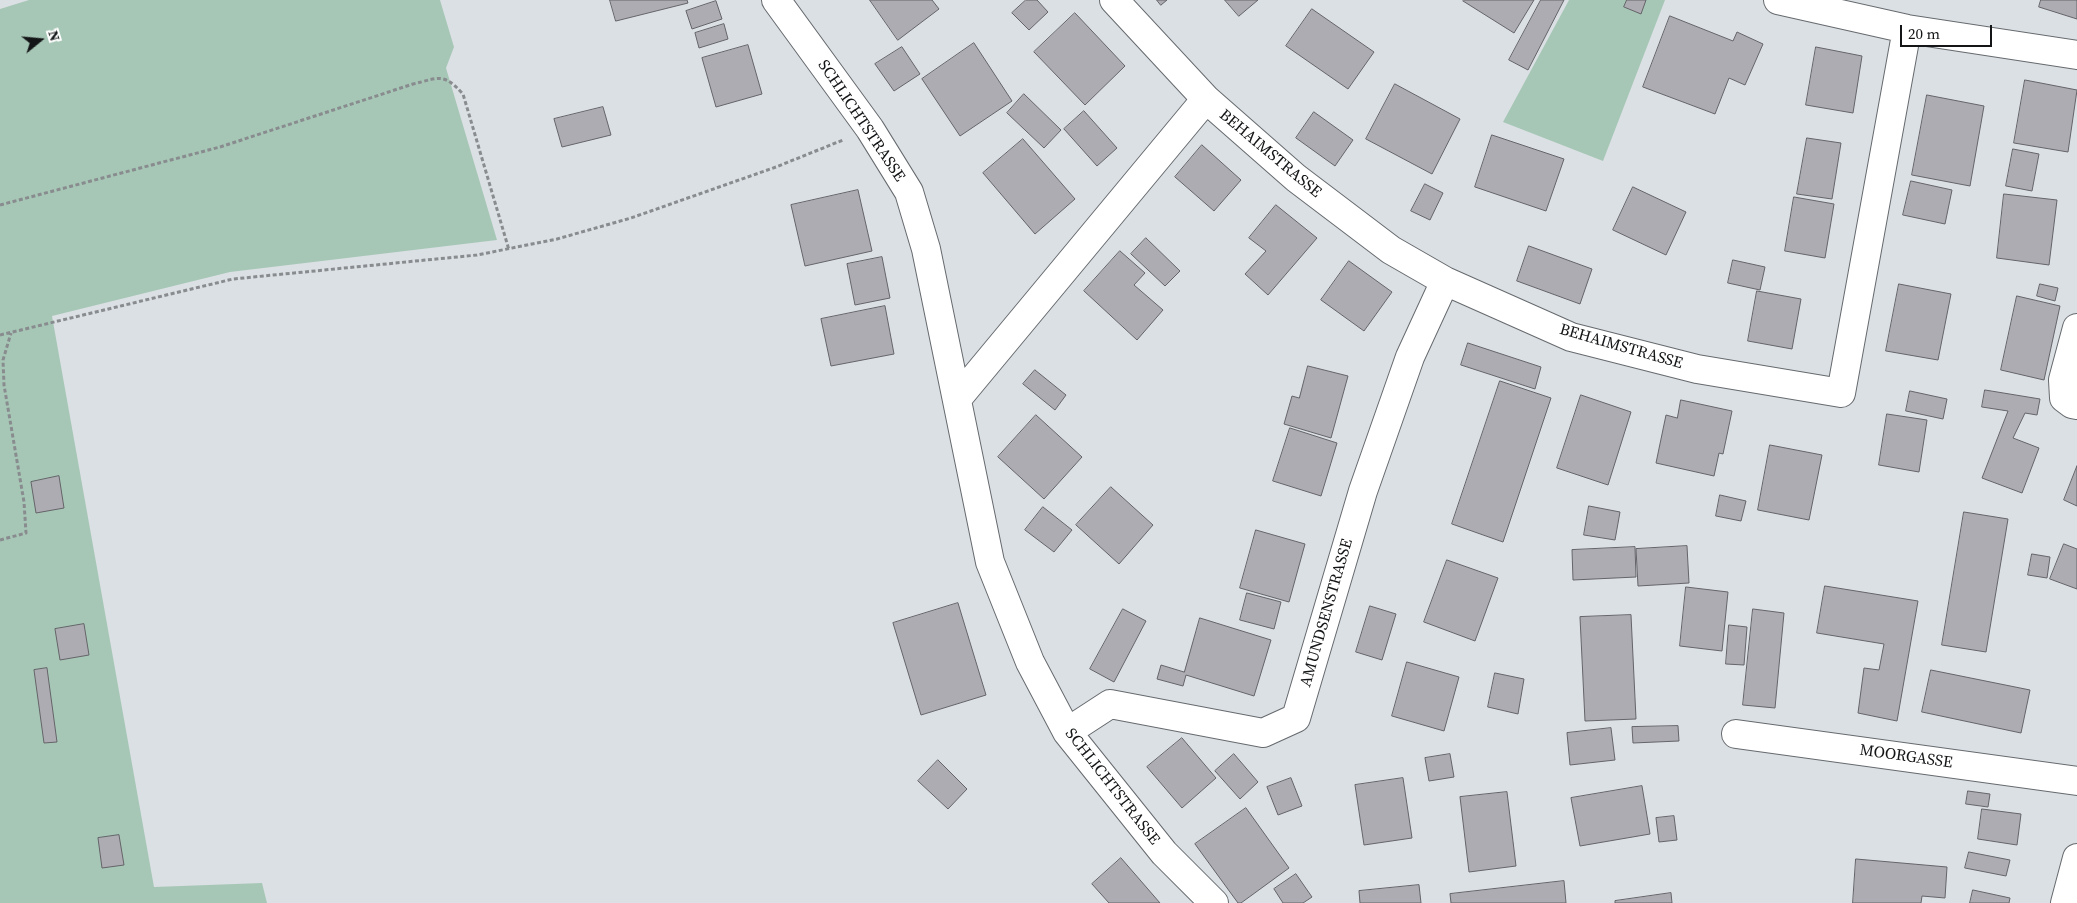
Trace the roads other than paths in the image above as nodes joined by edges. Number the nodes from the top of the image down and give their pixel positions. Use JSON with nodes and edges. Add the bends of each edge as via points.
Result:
{"nodes":[{"id":1,"x":776,"y":0,"type":"edge"},
{"id":2,"x":1114,"y":0,"type":"edge"},
{"id":3,"x":1778,"y":0,"type":"edge"},
{"id":4,"x":1907,"y":29,"type":"junction"},
{"id":5,"x":2077,"y":55,"type":"edge"},
{"id":6,"x":1206,"y":99,"type":"junction"},
{"id":7,"x":1445,"y":281,"type":"junction"},
{"id":8,"x":2077,"y":328,"type":"edge"},
{"id":9,"x":957,"y":399,"type":"junction"},
{"id":10,"x":2077,"y":404,"type":"edge"},
{"id":11,"x":1066,"y":732,"type":"junction"},
{"id":12,"x":1736,"y":734,"type":"dead end"},
{"id":13,"x":2077,"y":781,"type":"edge"},
{"id":14,"x":2077,"y":858,"type":"edge"},
{"id":15,"x":1214,"y":903,"type":"edge"},
{"id":16,"x":2066,"y":903,"type":"edge"}],
"edges":[{"from":1,"to":9,"type":"street","name":"SCHLICHTSTRASSE","via":[[870,129],[909,192],[926,249]]},
{"from":2,"to":6,"type":"street","name":"BEHAIMSTRASSE"},
{"from":3,"to":4,"type":"street"},
{"from":4,"to":5,"type":"street"},
{"from":4,"to":7,"type":"street","name":"BEHAIMSTRASSE","via":[[1841,393],[1697,368],[1571,337]]},
{"from":6,"to":7,"type":"street","name":"BEHAIMSTRASSE","via":[[1296,178],[1391,250]]},
{"from":6,"to":9,"type":"street"},
{"from":7,"to":11,"type":"street","name":"AMUNDSENSTRASSE","via":[[1410,357],[1363,491],[1296,718],[1263,733],[1110,704]]},
{"from":8,"to":10,"type":"street","via":[[2063,380],[2064,398]]},
{"from":9,"to":11,"type":"street","name":"SCHLICHTSTRASSE","via":[[990,562],[1030,662]]},
{"from":11,"to":15,"type":"street","name":"SCHLICHTSTRASSE","via":[[1164,853]]},
{"from":12,"to":13,"type":"street","name":"MOORGASSE"},
{"from":14,"to":16,"type":"street"}]}
